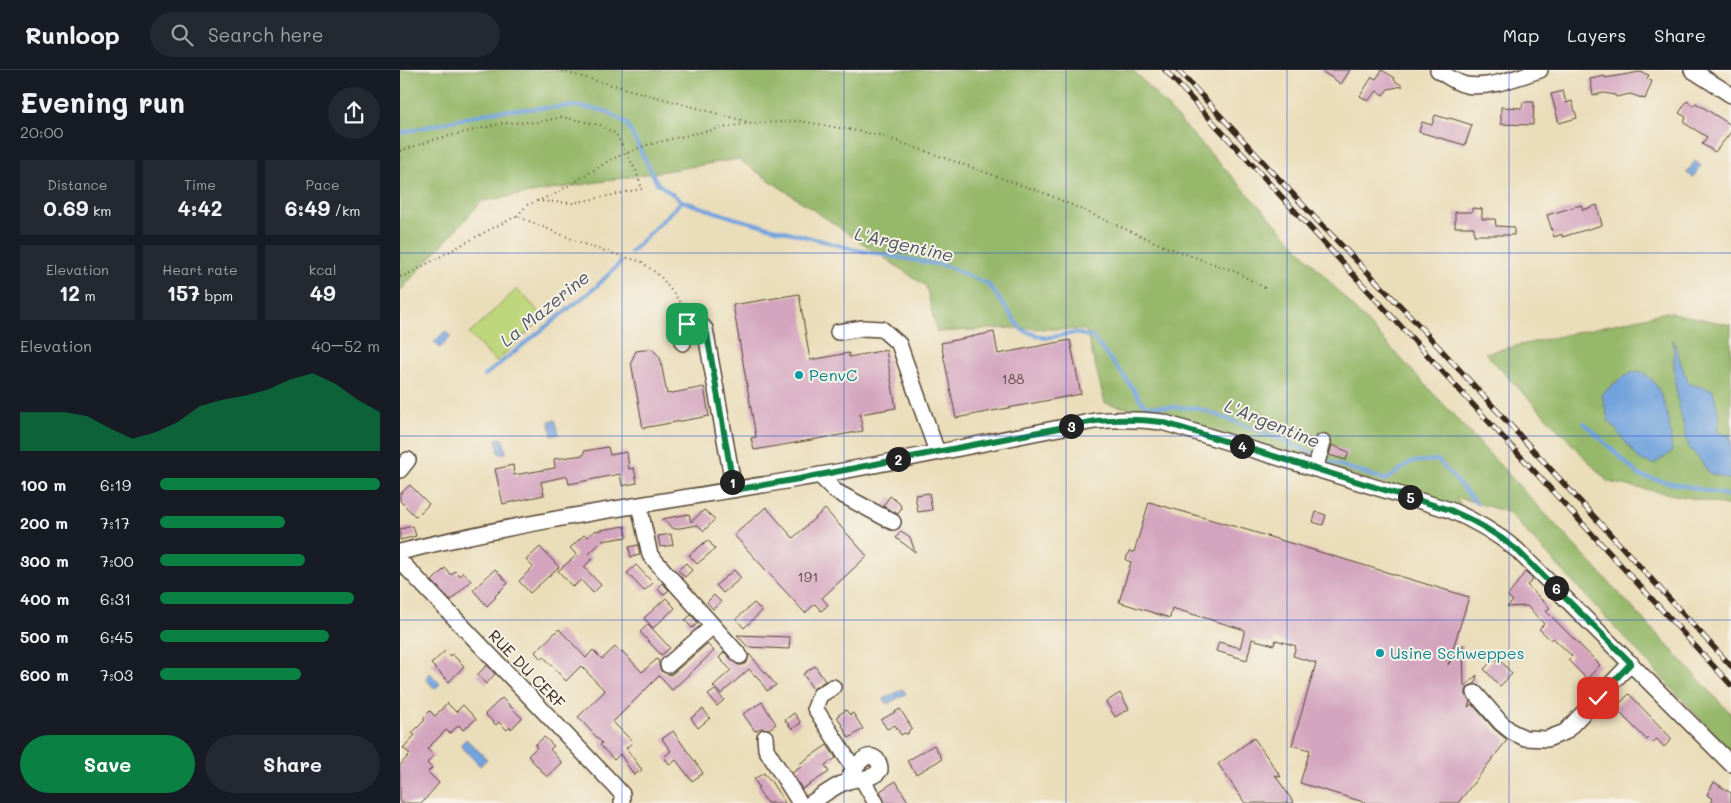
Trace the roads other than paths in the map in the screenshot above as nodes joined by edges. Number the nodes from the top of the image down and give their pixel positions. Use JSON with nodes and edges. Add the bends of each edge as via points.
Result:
{"nodes":[{"id":1,"x":1438,"y":70,"type":"edge"},
{"id":2,"x":1540,"y":70,"type":"edge"},
{"id":3,"x":1692,"y":70,"type":"edge"},
{"id":4,"x":1731,"y":95,"type":"edge"},
{"id":5,"x":838,"y":332,"type":"dead end"},
{"id":6,"x":683,"y":343,"type":"dead end"},
{"id":7,"x":937,"y":452,"type":"junction"},
{"id":8,"x":819,"y":475,"type":"junction"},
{"id":9,"x":734,"y":490,"type":"junction"},
{"id":10,"x":640,"y":505,"type":"junction"},
{"id":11,"x":893,"y":522,"type":"dead end"},
{"id":12,"x":400,"y":552,"type":"edge"},
{"id":13,"x":400,"y":563,"type":"edge"},
{"id":14,"x":713,"y":626,"type":"junction"},
{"id":15,"x":740,"y":656,"type":"dead end"},
{"id":16,"x":1631,"y":663,"type":"junction"},
{"id":17,"x":668,"y":665,"type":"dead end"},
{"id":18,"x":833,"y":687,"type":"dead end"},
{"id":19,"x":1475,"y":692,"type":"dead end"},
{"id":20,"x":765,"y":737,"type":"dead end"},
{"id":21,"x":1731,"y":764,"type":"edge"},
{"id":22,"x":854,"y":777,"type":"junction"},
{"id":23,"x":622,"y":803,"type":"edge"},
{"id":24,"x":800,"y":803,"type":"edge"},
{"id":25,"x":810,"y":803,"type":"edge"},
{"id":26,"x":876,"y":803,"type":"edge"}],
"edges":[{"from":1,"to":2,"type":"street","via":[[1465,85],[1480,86]]},
{"from":3,"to":4,"type":"street"},
{"from":5,"to":7,"type":"street","via":[[882,329],[899,344]]},
{"from":6,"to":9,"type":"street","via":[[683,328],[687,324],[696,322],[702,325],[707,334]]},
{"from":7,"to":8,"type":"street"},
{"from":7,"to":16,"type":"street","via":[[1095,421],[1142,419],[1319,456],[1484,525],[1517,550]]},
{"from":8,"to":9,"type":"street"},
{"from":8,"to":11,"type":"street","via":[[835,491]]},
{"from":9,"to":10,"type":"street"},
{"from":10,"to":12,"type":"street"},
{"from":10,"to":14,"type":"street","via":[[650,555]]},
{"from":13,"to":23,"type":"street","name":"RUE DU CERF","via":[[612,783],[622,794]]},
{"from":14,"to":15,"type":"street"},
{"from":14,"to":17,"type":"street"},
{"from":16,"to":19,"type":"street","via":[[1565,732],[1546,739],[1526,738],[1512,732]]},
{"from":16,"to":21,"type":"street"},
{"from":18,"to":22,"type":"street","via":[[820,696],[816,708]]},
{"from":20,"to":24,"type":"street","via":[[766,749]]},
{"from":22,"to":25,"type":"street"},
{"from":22,"to":26,"type":"street"}]}
